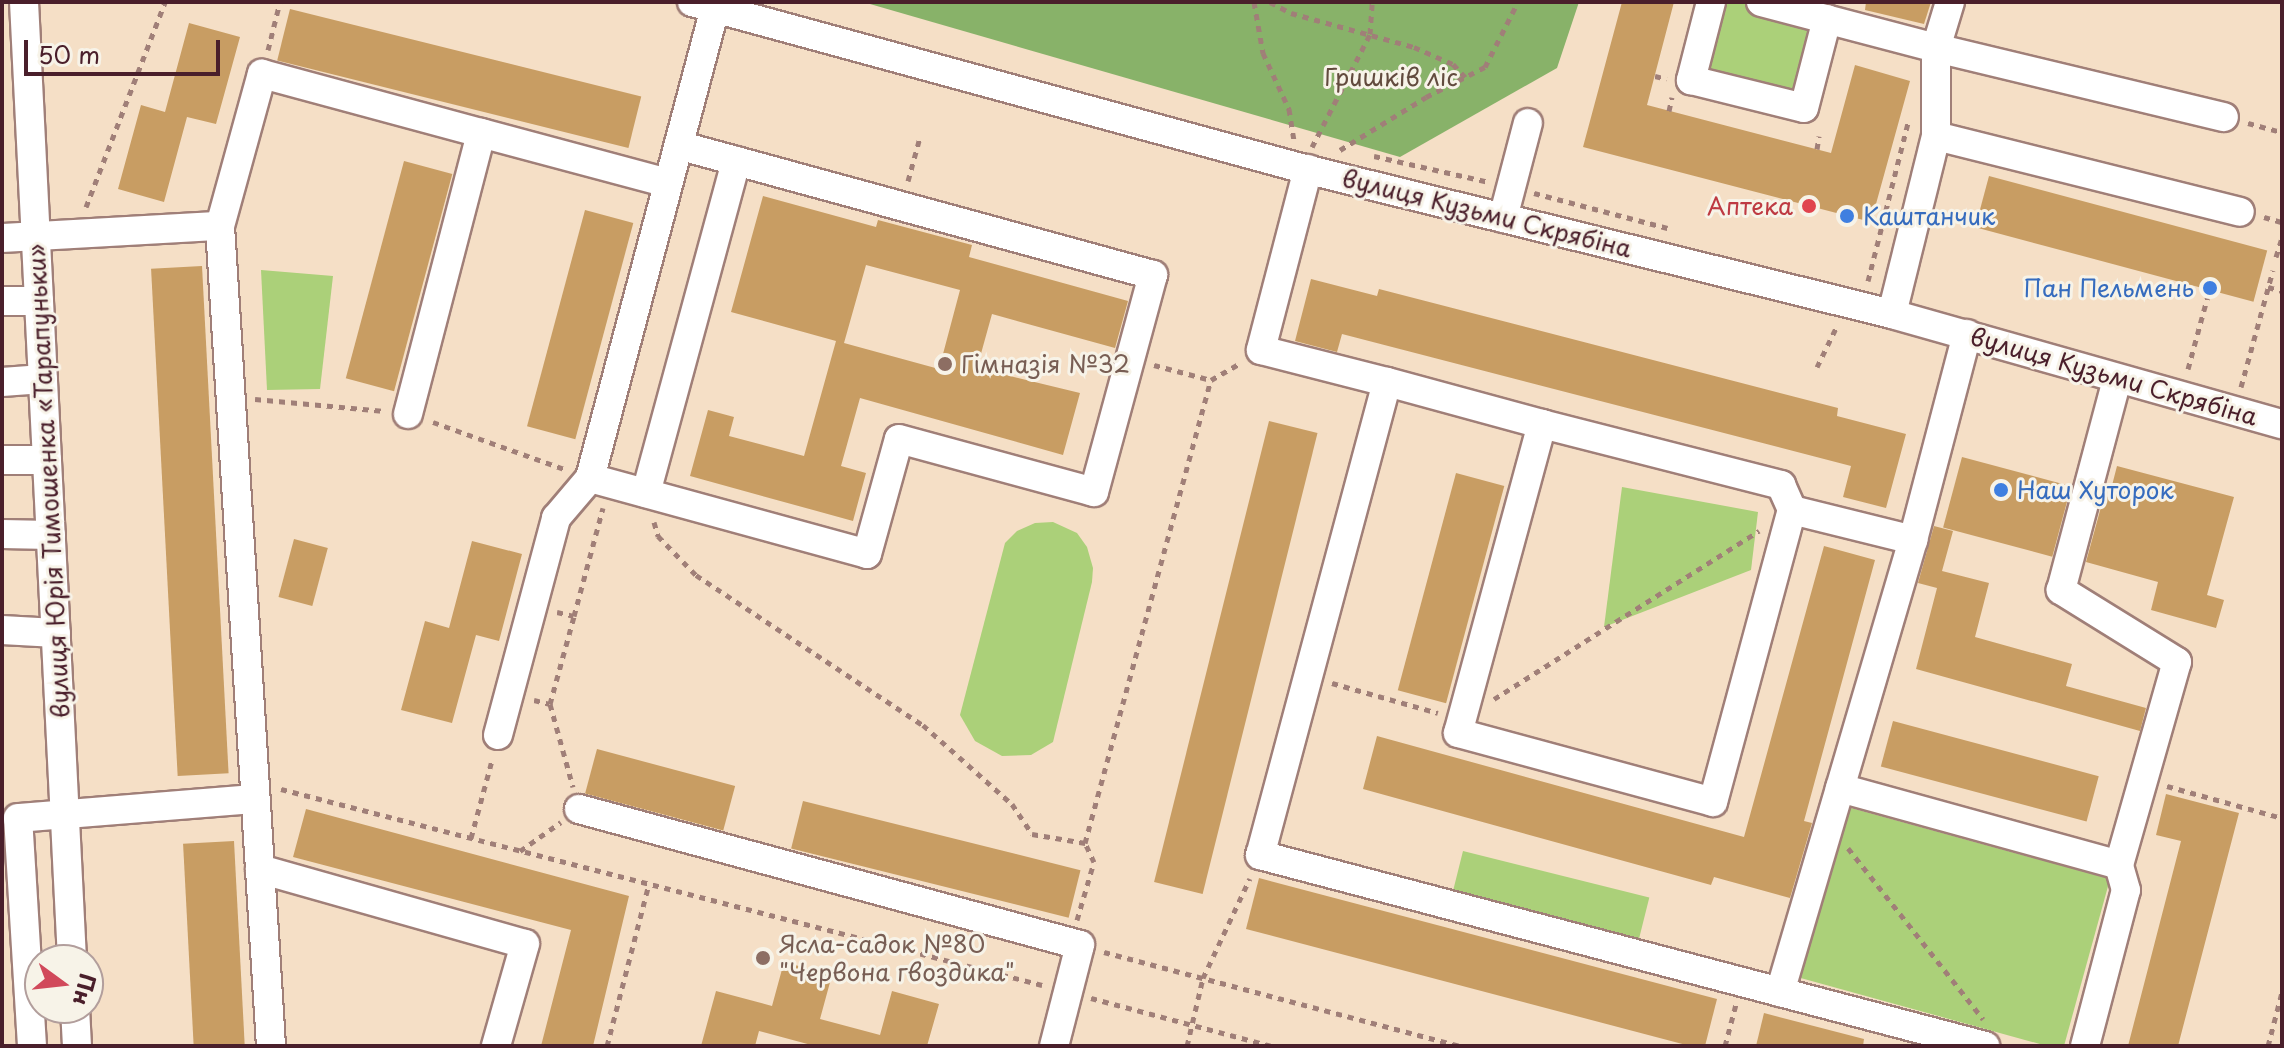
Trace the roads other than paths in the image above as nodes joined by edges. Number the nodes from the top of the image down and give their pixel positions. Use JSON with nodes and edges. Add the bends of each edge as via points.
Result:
{"nodes":[{"id":1,"x":1711,"y":2,"type":"edge"},
{"id":2,"x":1761,"y":2,"type":"edge"},
{"id":3,"x":1950,"y":2,"type":"edge"},
{"id":4,"x":703,"y":5,"type":"edge"},
{"id":5,"x":17,"y":19,"type":"edge"},
{"id":6,"x":1827,"y":19,"type":"junction"},
{"id":7,"x":1936,"y":48,"type":"junction"},
{"id":8,"x":2224,"y":117,"type":"road end"},
{"id":9,"x":1528,"y":123,"type":"dead end"},
{"id":10,"x":481,"y":133,"type":"junction"},
{"id":11,"x":1936,"y":136,"type":"junction"},
{"id":12,"x":678,"y":145,"type":"junction"},
{"id":13,"x":736,"y":161,"type":"junction"},
{"id":14,"x":1299,"y":167,"type":"junction"},
{"id":15,"x":667,"y":183,"type":"junction"},
{"id":16,"x":2240,"y":212,"type":"dead end"},
{"id":17,"x":1503,"y":218,"type":"junction"},
{"id":18,"x":220,"y":226,"type":"junction"},
{"id":19,"x":2,"y":238,"type":"edge"},
{"id":20,"x":36,"y":238,"type":"junction"},
{"id":21,"x":2,"y":301,"type":"edge"},
{"id":22,"x":39,"y":301,"type":"junction"},
{"id":23,"x":1892,"y":314,"type":"junction"},
{"id":24,"x":1967,"y":334,"type":"junction"},
{"id":25,"x":43,"y":379,"type":"junction"},
{"id":26,"x":2117,"y":380,"type":"junction"},
{"id":27,"x":2,"y":382,"type":"edge"},
{"id":28,"x":1387,"y":382,"type":"junction"},
{"id":29,"x":408,"y":414,"type":"dead end"},
{"id":30,"x":1542,"y":424,"type":"junction"},
{"id":31,"x":2282,"y":424,"type":"edge"},
{"id":32,"x":2,"y":460,"type":"edge"},
{"id":33,"x":47,"y":460,"type":"junction"},
{"id":34,"x":590,"y":478,"type":"junction"},
{"id":35,"x":646,"y":493,"type":"junction"},
{"id":36,"x":1792,"y":510,"type":"junction"},
{"id":37,"x":2,"y":534,"type":"edge"},
{"id":38,"x":51,"y":535,"type":"junction"},
{"id":39,"x":1913,"y":540,"type":"junction"},
{"id":40,"x":2,"y":630,"type":"edge"},
{"id":41,"x":56,"y":633,"type":"junction"},
{"id":42,"x":498,"y":735,"type":"road end"},
{"id":43,"x":1840,"y":788,"type":"junction"},
{"id":44,"x":255,"y":790,"type":"junction"},
{"id":45,"x":579,"y":809,"type":"road end"},
{"id":46,"x":65,"y":815,"type":"junction"},
{"id":47,"x":2119,"y":865,"type":"junction"},
{"id":48,"x":260,"y":869,"type":"junction"},
{"id":49,"x":71,"y":944,"type":"edge"},
{"id":50,"x":1780,"y":992,"type":"junction"},
{"id":51,"x":76,"y":1024,"type":"edge"},
{"id":52,"x":1985,"y":1034,"type":"edge"},
{"id":53,"x":32,"y":1046,"type":"edge"},
{"id":54,"x":77,"y":1046,"type":"edge"},
{"id":55,"x":271,"y":1046,"type":"edge"},
{"id":56,"x":496,"y":1046,"type":"edge"},
{"id":57,"x":1054,"y":1046,"type":"edge"},
{"id":58,"x":2085,"y":1046,"type":"edge"}],
"edges":[{"from":1,"to":6,"type":"street","via":[[1691,80],[1804,108]]},
{"from":2,"to":6,"type":"street"},
{"from":3,"to":7,"type":"street"},
{"from":4,"to":12,"type":"street"},
{"from":4,"to":14,"type":"street","name":"вулиця Кузьми Скрябіна"},
{"from":5,"to":20,"type":"street","name":"вулиця Юрія Тимошенка «Тарапуньки»"},
{"from":6,"to":7,"type":"street"},
{"from":7,"to":8,"type":"street"},
{"from":7,"to":11,"type":"street"},
{"from":9,"to":17,"type":"street"},
{"from":10,"to":15,"type":"street"},
{"from":10,"to":18,"type":"street","via":[[262,74]]},
{"from":10,"to":29,"type":"street"},
{"from":11,"to":16,"type":"street"},
{"from":11,"to":23,"type":"street"},
{"from":12,"to":13,"type":"street"},
{"from":12,"to":15,"type":"street"},
{"from":13,"to":35,"type":"street"},
{"from":13,"to":35,"type":"street","via":[[1153,275],[1131,359],[1094,492],[899,439],[867,554]]},
{"from":14,"to":17,"type":"street","name":"вулиця Кузьми Скрябіна"},
{"from":14,"to":28,"type":"street","via":[[1261,350]]},
{"from":15,"to":34,"type":"street"},
{"from":17,"to":23,"type":"street","name":"вулиця Кузьми Скрябіна"},
{"from":18,"to":20,"type":"street"},
{"from":18,"to":44,"type":"street"},
{"from":19,"to":20,"type":"street"},
{"from":20,"to":22,"type":"street","name":"вулиця Юрія Тимошенка «Тарапуньки»"},
{"from":21,"to":22,"type":"street"},
{"from":22,"to":25,"type":"street","name":"вулиця Юрія Тимошенка «Тарапуньки»"},
{"from":23,"to":24,"type":"street","name":"вулиця Кузьми Скрябіна"},
{"from":24,"to":26,"type":"street","name":"вулиця Кузьми Скрябіна"},
{"from":24,"to":39,"type":"street"},
{"from":25,"to":27,"type":"street"},
{"from":25,"to":33,"type":"street","name":"вулиця Юрія Тимошенка «Тарапуньки»"},
{"from":26,"to":31,"type":"street","name":"вулиця Кузьми Скрябіна"},
{"from":26,"to":47,"type":"street","via":[[2061,590],[2177,662]]},
{"from":28,"to":30,"type":"street"},
{"from":28,"to":50,"type":"street","via":[[1260,855]]},
{"from":30,"to":36,"type":"street","via":[[1781,485]]},
{"from":30,"to":36,"type":"street","via":[[1458,733],[1713,802]]},
{"from":32,"to":33,"type":"street"},
{"from":33,"to":38,"type":"street","name":"вулиця Юрія Тимошенка «Тарапуньки»"},
{"from":34,"to":35,"type":"street"},
{"from":34,"to":42,"type":"street","via":[[556,518]]},
{"from":36,"to":39,"type":"street"},
{"from":37,"to":38,"type":"street"},
{"from":38,"to":41,"type":"street","name":"вулиця Юрія Тимошенка «Тарапуньки»"},
{"from":39,"to":43,"type":"street"},
{"from":40,"to":41,"type":"street"},
{"from":41,"to":46,"type":"street","name":"вулиця Юрія Тимошенка «Тарапуньки»"},
{"from":43,"to":47,"type":"street"},
{"from":43,"to":50,"type":"street"},
{"from":44,"to":46,"type":"street"},
{"from":44,"to":48,"type":"street"},
{"from":45,"to":57,"type":"street","via":[[1075,944]]},
{"from":46,"to":49,"type":"street","name":"вулиця Юрія Тимошенка «Тарапуньки»"},
{"from":46,"to":53,"type":"street","via":[[18,818]]},
{"from":47,"to":58,"type":"street","via":[[2126,890]]},
{"from":48,"to":55,"type":"street"},
{"from":48,"to":56,"type":"street","via":[[525,944]]},
{"from":50,"to":52,"type":"street"},
{"from":51,"to":54,"type":"street"}]}
